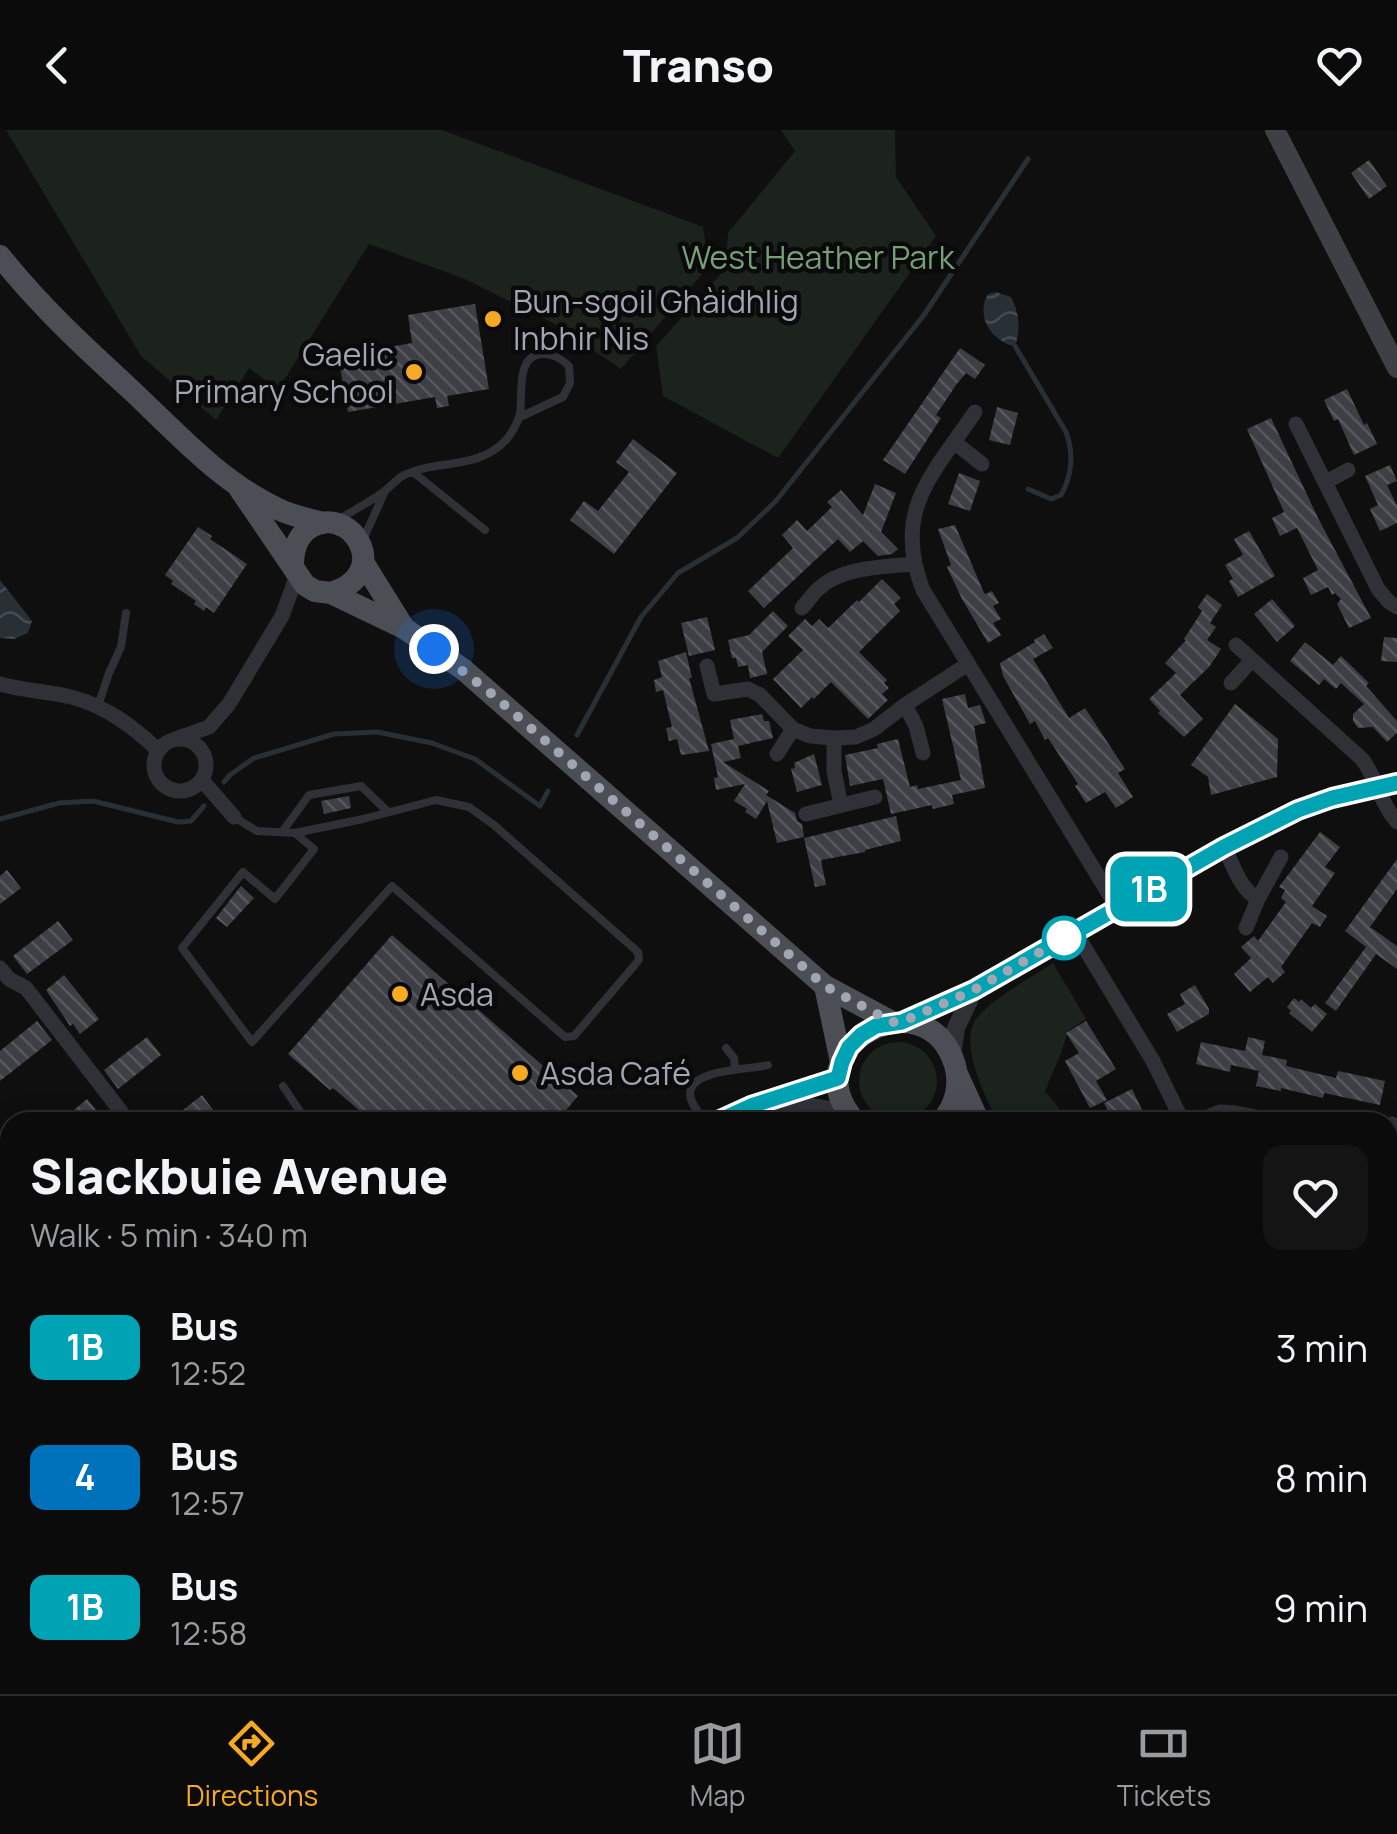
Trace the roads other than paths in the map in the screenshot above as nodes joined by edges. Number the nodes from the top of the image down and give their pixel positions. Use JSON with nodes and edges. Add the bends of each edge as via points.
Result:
{"nodes":[{"id":1,"x":1276,"y":130,"type":"edge"},
{"id":2,"x":0,"y":256,"type":"edge"},
{"id":3,"x":1397,"y":368,"type":"edge"},
{"id":4,"x":974,"y":412,"type":"dead end"},
{"id":5,"x":520,"y":417,"type":"junction"},
{"id":6,"x":1296,"y":424,"type":"dead end"},
{"id":7,"x":954,"y":442,"type":"junction"},
{"id":8,"x":982,"y":464,"type":"dead end"},
{"id":9,"x":1348,"y":470,"type":"dead end"},
{"id":10,"x":413,"y":472,"type":"junction"},
{"id":11,"x":1326,"y":482,"type":"junction"},
{"id":12,"x":239,"y":488,"type":"junction"},
{"id":13,"x":384,"y":491,"type":"junction"},
{"id":14,"x":328,"y":523,"type":"junction"},
{"id":15,"x":485,"y":530,"type":"dead end"},
{"id":16,"x":362,"y":553,"type":"junction"},
{"id":17,"x":913,"y":564,"type":"junction"},
{"id":18,"x":295,"y":570,"type":"junction"},
{"id":19,"x":323,"y":592,"type":"junction"},
{"id":20,"x":1397,"y":607,"type":"edge"},
{"id":21,"x":802,"y":608,"type":"dead end"},
{"id":22,"x":126,"y":614,"type":"dead end"},
{"id":23,"x":282,"y":616,"type":"junction"},
{"id":24,"x":404,"y":628,"type":"junction"},
{"id":25,"x":1236,"y":646,"type":"dead end"},
{"id":26,"x":1252,"y":660,"type":"junction"},
{"id":27,"x":968,"y":664,"type":"junction"},
{"id":28,"x":708,"y":666,"type":"dead end"},
{"id":29,"x":1231,"y":683,"type":"dead end"},
{"id":30,"x":0,"y":684,"type":"edge"},
{"id":31,"x":905,"y":705,"type":"junction"},
{"id":32,"x":98,"y":706,"type":"junction"},
{"id":33,"x":209,"y":726,"type":"junction"},
{"id":34,"x":793,"y":729,"type":"junction"},
{"id":35,"x":834,"y":738,"type":"junction"},
{"id":36,"x":175,"y":739,"type":"junction"},
{"id":37,"x":158,"y":750,"type":"junction"},
{"id":38,"x":777,"y":754,"type":"dead end"},
{"id":39,"x":923,"y":754,"type":"dead end"},
{"id":40,"x":206,"y":760,"type":"junction"},
{"id":41,"x":202,"y":780,"type":"junction"},
{"id":42,"x":1397,"y":782,"type":"edge"},
{"id":43,"x":1376,"y":787,"type":"junction"},
{"id":44,"x":876,"y":797,"type":"dead end"},
{"id":45,"x":840,"y":805,"type":"junction"},
{"id":46,"x":387,"y":811,"type":"junction"},
{"id":47,"x":806,"y":814,"type":"dead end"},
{"id":48,"x":234,"y":817,"type":"joint"},
{"id":49,"x":1397,"y":822,"type":"edge"},
{"id":50,"x":282,"y":832,"type":"junction"},
{"id":51,"x":295,"y":832,"type":"junction"},
{"id":52,"x":1224,"y":847,"type":"junction"},
{"id":53,"x":1282,"y":857,"type":"dead end"},
{"id":54,"x":1258,"y":899,"type":"junction"},
{"id":55,"x":1116,"y":907,"type":"junction"},
{"id":56,"x":1246,"y":928,"type":"dead end"},
{"id":57,"x":1075,"y":932,"type":"junction"},
{"id":58,"x":0,"y":968,"type":"edge"},
{"id":59,"x":825,"y":986,"type":"junction"},
{"id":60,"x":974,"y":990,"type":"junction"},
{"id":61,"x":897,"y":1022,"type":"junction"},
{"id":62,"x":726,"y":1048,"type":"dead end"},
{"id":63,"x":954,"y":1064,"type":"junction"},
{"id":64,"x":768,"y":1065,"type":"dead end"},
{"id":65,"x":736,"y":1068,"type":"junction"},
{"id":66,"x":840,"y":1070,"type":"junction"},
{"id":67,"x":284,"y":1086,"type":"dead end"},
{"id":68,"x":770,"y":1100,"type":"junction"},
{"id":69,"x":120,"y":1112,"type":"edge"},
{"id":70,"x":301,"y":1112,"type":"edge"},
{"id":71,"x":699,"y":1112,"type":"edge"},
{"id":72,"x":741,"y":1112,"type":"edge"},
{"id":73,"x":824,"y":1112,"type":"edge"},
{"id":74,"x":848,"y":1112,"type":"edge"},
{"id":75,"x":948,"y":1112,"type":"edge"},
{"id":76,"x":975,"y":1112,"type":"edge"},
{"id":77,"x":1177,"y":1112,"type":"edge"}],
"edges":[{"from":1,"to":3,"type":"main road"},
{"from":2,"to":12,"type":"main road","via":[[68,333]]},
{"from":4,"to":7,"type":"street"},
{"from":5,"to":5,"type":"lane","via":[[523,370],[532,357],[544,353],[570,366],[563,397]]},
{"from":5,"to":10,"type":"lane","via":[[507,440],[485,456]]},
{"from":6,"to":11,"type":"street"},
{"from":7,"to":8,"type":"street"},
{"from":7,"to":17,"type":"street","via":[[915,508]]},
{"from":9,"to":11,"type":"street"},
{"from":10,"to":13,"type":"lane"},
{"from":10,"to":15,"type":"lane"},
{"from":11,"to":20,"type":"street","via":[[1378,589]]},
{"from":12,"to":14,"type":"main road","via":[[282,512]]},
{"from":12,"to":18,"type":"main road"},
{"from":13,"to":14,"type":"lane"},
{"from":13,"to":16,"type":"lane"},
{"from":14,"to":16,"type":"main road","via":[[348,529]]},
{"from":14,"to":18,"type":"main road","via":[[300,536]]},
{"from":16,"to":19,"type":"main road","via":[[355,581]]},
{"from":16,"to":24,"type":"main road"},
{"from":17,"to":21,"type":"street","via":[[847,574],[820,587]]},
{"from":17,"to":27,"type":"street"},
{"from":18,"to":19,"type":"main road","via":[[305,585]]},
{"from":18,"to":23,"type":"street"},
{"from":19,"to":23,"type":"street"},
{"from":19,"to":24,"type":"main road"},
{"from":22,"to":32,"type":"lane"},
{"from":23,"to":33,"type":"street"},
{"from":24,"to":59,"type":"main road","via":[[464,670]]},
{"from":25,"to":26,"type":"street"},
{"from":26,"to":29,"type":"street"},
{"from":26,"to":43,"type":"street","via":[[1362,758]]},
{"from":27,"to":31,"type":"street"},
{"from":27,"to":55,"type":"street"},
{"from":28,"to":34,"type":"street","via":[[714,694],[760,694]]},
{"from":30,"to":32,"type":"street"},
{"from":31,"to":35,"type":"street","via":[[874,729]]},
{"from":31,"to":39,"type":"street"},
{"from":32,"to":37,"type":"street"},
{"from":33,"to":36,"type":"street"},
{"from":33,"to":40,"type":"street"},
{"from":34,"to":35,"type":"street"},
{"from":34,"to":38,"type":"street"},
{"from":35,"to":45,"type":"street"},
{"from":36,"to":37,"type":"street"},
{"from":36,"to":40,"type":"street","via":[[191,741]]},
{"from":37,"to":41,"type":"street","via":[[155,774],[165,787],[180,792]]},
{"from":40,"to":41,"type":"street"},
{"from":41,"to":48,"type":"street"},
{"from":42,"to":43,"type":"street"},
{"from":43,"to":49,"type":"street"},
{"from":43,"to":52,"type":"street","via":[[1298,810]]},
{"from":44,"to":45,"type":"street"},
{"from":45,"to":47,"type":"street"},
{"from":46,"to":50,"type":"lane","via":[[361,786],[310,794]]},
{"from":46,"to":51,"type":"lane"},
{"from":46,"to":51,"type":"lane","via":[[436,800],[469,807],[638,952],[639,960],[574,1036],[565,1036],[392,886],[252,1042],[182,948],[243,872],[276,898],[314,850]]},
{"from":48,"to":50,"type":"lane","via":[[256,831]]},
{"from":50,"to":51,"type":"lane"},
{"from":52,"to":54,"type":"street","via":[[1244,888]]},
{"from":52,"to":55,"type":"street"},
{"from":53,"to":54,"type":"street"},
{"from":54,"to":56,"type":"street"},
{"from":55,"to":57,"type":"street"},
{"from":57,"to":60,"type":"street"},
{"from":57,"to":77,"type":"street"},
{"from":58,"to":69,"type":"street","via":[[26,988]]},
{"from":59,"to":61,"type":"main road"},
{"from":59,"to":66,"type":"main road"},
{"from":60,"to":61,"type":"street"},
{"from":60,"to":63,"type":"street","via":[[956,1028]]},
{"from":61,"to":63,"type":"main road","via":[[940,1039]]},
{"from":61,"to":66,"type":"main road","via":[[861,1035]]},
{"from":62,"to":65,"type":"lane"},
{"from":63,"to":75,"type":"main road","via":[[957,1089]]},
{"from":63,"to":76,"type":"main road"},
{"from":64,"to":65,"type":"lane"},
{"from":65,"to":71,"type":"lane","via":[[692,1086]]},
{"from":66,"to":68,"type":"street"},
{"from":66,"to":74,"type":"main road"},
{"from":67,"to":70,"type":"lane"},
{"from":68,"to":72,"type":"street"},
{"from":68,"to":73,"type":"street"}]}
